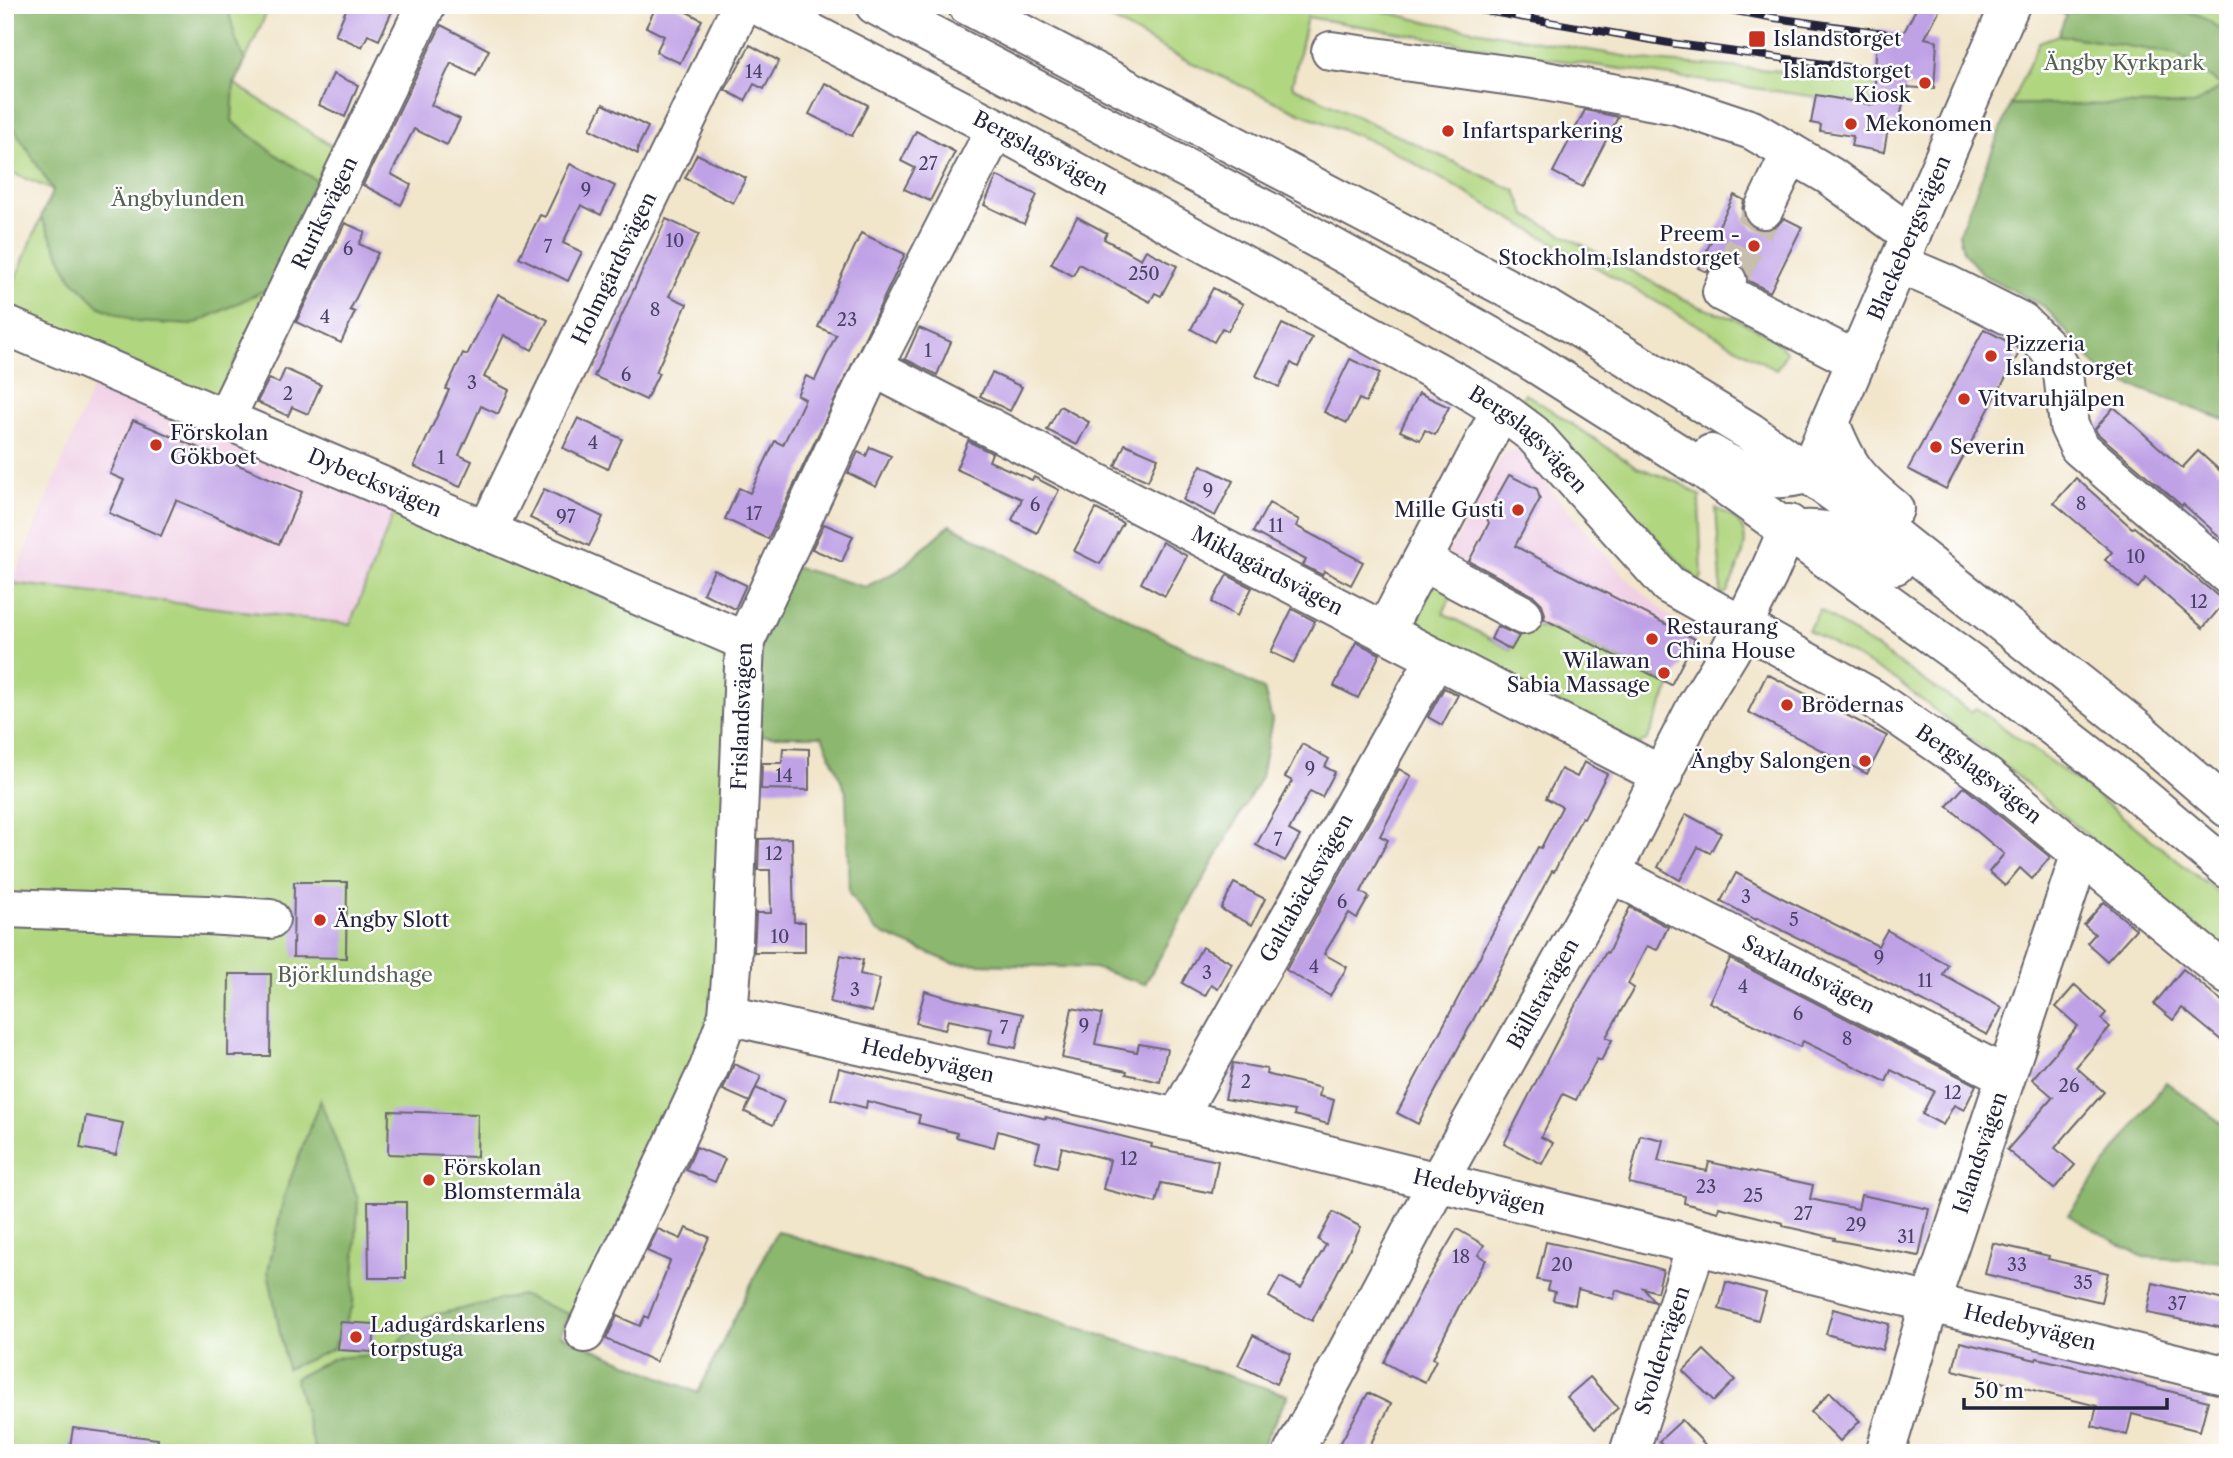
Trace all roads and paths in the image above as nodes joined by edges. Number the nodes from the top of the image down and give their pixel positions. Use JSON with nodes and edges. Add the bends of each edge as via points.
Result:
{"nodes":[{"id":1,"x":426,"y":5,"type":"edge"},
{"id":2,"x":742,"y":5,"type":"edge"},
{"id":3,"x":757,"y":5,"type":"edge"},
{"id":4,"x":875,"y":5,"type":"edge"},
{"id":5,"x":967,"y":5,"type":"edge"},
{"id":6,"x":1979,"y":5,"type":"edge"},
{"id":7,"x":2010,"y":5,"type":"edge"},
{"id":8,"x":1994,"y":43,"type":"junction"},
{"id":9,"x":1331,"y":51,"type":"dead end"},
{"id":10,"x":996,"y":128,"type":"junction"},
{"id":11,"x":1791,"y":153,"type":"junction"},
{"id":12,"x":1764,"y":209,"type":"tunnel mouth"},
{"id":13,"x":1905,"y":250,"type":"junction"},
{"id":14,"x":1385,"y":277,"type":"junction"},
{"id":15,"x":1727,"y":281,"type":"dead end"},
{"id":16,"x":5,"y":326,"type":"edge"},
{"id":17,"x":1857,"y":361,"type":"junction"},
{"id":18,"x":873,"y":368,"type":"junction"},
{"id":19,"x":1501,"y":410,"type":"junction"},
{"id":20,"x":225,"y":419,"type":"junction"},
{"id":21,"x":1830,"y":423,"type":"junction"},
{"id":22,"x":1808,"y":473,"type":"junction"},
{"id":23,"x":487,"y":531,"type":"junction"},
{"id":24,"x":1787,"y":531,"type":"junction"},
{"id":25,"x":1422,"y":561,"type":"junction"},
{"id":26,"x":2228,"y":575,"type":"edge"},
{"id":27,"x":1523,"y":615,"type":"dead end"},
{"id":28,"x":1742,"y":627,"type":"junction"},
{"id":29,"x":1385,"y":631,"type":"junction"},
{"id":30,"x":745,"y":641,"type":"junction"},
{"id":31,"x":1436,"y":658,"type":"junction"},
{"id":32,"x":2056,"y":666,"type":"junction"},
{"id":33,"x":2113,"y":711,"type":"junction"},
{"id":34,"x":1662,"y":776,"type":"junction"},
{"id":35,"x":2228,"y":808,"type":"edge"},
{"id":36,"x":2081,"y":853,"type":"junction"},
{"id":37,"x":2228,"y":869,"type":"edge"},
{"id":38,"x":1611,"y":873,"type":"junction"},
{"id":39,"x":5,"y":908,"type":"edge"},
{"id":40,"x":270,"y":919,"type":"dead end"},
{"id":41,"x":2228,"y":975,"type":"edge"},
{"id":42,"x":728,"y":1015,"type":"junction"},
{"id":43,"x":2006,"y":1076,"type":"junction"},
{"id":44,"x":1178,"y":1118,"type":"junction"},
{"id":45,"x":1438,"y":1182,"type":"junction"},
{"id":46,"x":1696,"y":1247,"type":"junction"},
{"id":47,"x":1930,"y":1303,"type":"junction"},
{"id":48,"x":585,"y":1333,"type":"dead end"},
{"id":49,"x":2228,"y":1376,"type":"edge"},
{"id":50,"x":1293,"y":1453,"type":"edge"},
{"id":51,"x":1629,"y":1453,"type":"edge"},
{"id":52,"x":1885,"y":1453,"type":"edge"}],
"edges":[{"from":1,"to":20,"type":"street","name":"Ruriksvägen"},
{"from":2,"to":23,"type":"street","name":"Holmgårdsvägen"},
{"from":3,"to":10,"type":"street","name":"Bergslagsvägen"},
{"from":4,"to":14,"type":"street"},
{"from":5,"to":22,"type":"street","via":[[1551,311],[1739,425]]},
{"from":6,"to":8,"type":"street"},
{"from":7,"to":8,"type":"street","name":"Blackebergsvägen"},
{"from":8,"to":13,"type":"street","name":"Blackebergsvägen"},
{"from":9,"to":11,"type":"street","via":[[1534,79],[1677,105],[1752,130]]},
{"from":10,"to":18,"type":"street","name":"Frislandsvägen"},
{"from":10,"to":19,"type":"street","name":"Bergslagsvägen"},
{"from":11,"to":12,"type":"street"},
{"from":11,"to":13,"type":"street","via":[[1830,176]]},
{"from":13,"to":17,"type":"street","name":"Blackebergsvägen"},
{"from":13,"to":26,"type":"street","via":[[1944,283],[2022,322],[2051,351],[2063,373],[2068,426],[2079,447]]},
{"from":14,"to":22,"type":"street","via":[[1438,287],[1574,364],[1731,467],[1764,477]]},
{"from":14,"to":24,"type":"street","via":[[1511,348],[1706,471]]},
{"from":15,"to":17,"type":"street","via":[[1722,292]]},
{"from":16,"to":20,"type":"street","name":"Dybecksvägen"},
{"from":17,"to":21,"type":"street","name":"Blackebergsvägen"},
{"from":18,"to":29,"type":"street","name":"Miklagårdsvägen"},
{"from":18,"to":30,"type":"street","name":"Frislandsvägen"},
{"from":19,"to":25,"type":"street"},
{"from":19,"to":28,"type":"street","name":"Bergslagsvägen","via":[[1533,435],[1669,585]]},
{"from":20,"to":23,"type":"street","name":"Dybecksvägen"},
{"from":21,"to":22,"type":"street","name":"Blackebergsvägen"},
{"from":21,"to":32,"type":"street","via":[[1858,478],[2029,615],[2047,638]]},
{"from":22,"to":24,"type":"street","name":"Blackebergsvägen"},
{"from":22,"to":32,"type":"street"},
{"from":23,"to":30,"type":"street","name":"Dybecksvägen"},
{"from":24,"to":28,"type":"street","name":"Bällstavägen"},
{"from":24,"to":33,"type":"street","via":[[1833,531],[1861,543],[2038,666],[2082,703],[2096,711]]},
{"from":24,"to":37,"type":"street","via":[[1987,675]]},
{"from":25,"to":27,"type":"street"},
{"from":25,"to":29,"type":"street"},
{"from":28,"to":34,"type":"street","name":"Bällstavägen"},
{"from":28,"to":36,"type":"street","name":"Bergslagsvägen","via":[[1872,698],[1987,777]]},
{"from":29,"to":31,"type":"street","name":"Miklagårdsvägen"},
{"from":30,"to":42,"type":"street","name":"Frislandsvägen"},
{"from":31,"to":34,"type":"street","name":"Miklagårdsvägen"},
{"from":31,"to":44,"type":"street","name":"Galtabäcksvägen"},
{"from":32,"to":33,"type":"street"},
{"from":33,"to":35,"type":"street"},
{"from":34,"to":38,"type":"street","name":"Bällstavägen"},
{"from":36,"to":41,"type":"street","name":"Bergslagsvägen"},
{"from":36,"to":43,"type":"street","name":"Islandsvägen"},
{"from":38,"to":43,"type":"street","name":"Saxlandsvägen"},
{"from":38,"to":45,"type":"street","name":"Bällstavägen"},
{"from":39,"to":40,"type":"street"},
{"from":42,"to":44,"type":"street","name":"Hedebyvägen"},
{"from":42,"to":48,"type":"street","name":"Frislandsvägen","via":[[709,1068]]},
{"from":43,"to":47,"type":"street","name":"Islandsvägen"},
{"from":44,"to":45,"type":"street","name":"Hedebyvägen"},
{"from":45,"to":46,"type":"street","name":"Hedebyvägen"},
{"from":45,"to":50,"type":"street","name":"Bällstavägen"},
{"from":46,"to":47,"type":"street","name":"Hedebyvägen"},
{"from":46,"to":51,"type":"street","name":"Svoldervägen"},
{"from":47,"to":49,"type":"street","name":"Hedebyvägen"},
{"from":47,"to":52,"type":"street","name":"Islandsvägen"}]}
